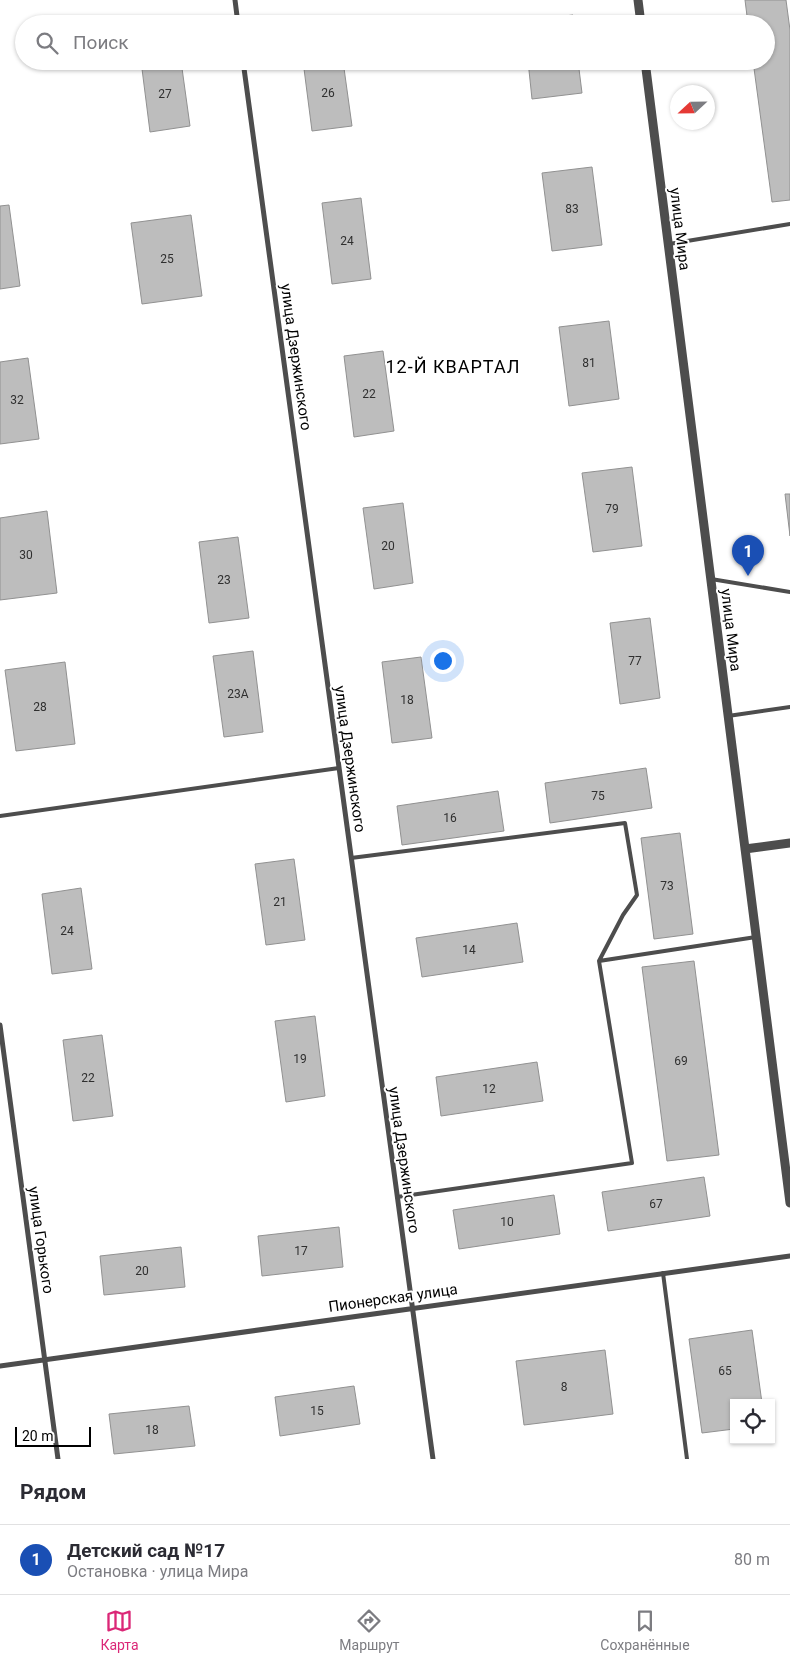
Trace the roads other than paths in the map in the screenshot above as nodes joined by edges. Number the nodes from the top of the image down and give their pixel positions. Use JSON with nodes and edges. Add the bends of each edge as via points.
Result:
{"nodes":[{"id":1,"x":235,"y":0,"type":"edge"},
{"id":2,"x":638,"y":0,"type":"edge"},
{"id":3,"x":237,"y":15,"type":"edge"},
{"id":4,"x":640,"y":15,"type":"edge"},
{"id":5,"x":245,"y":70,"type":"edge"},
{"id":6,"x":646,"y":70,"type":"edge"},
{"id":7,"x":790,"y":224,"type":"edge"},
{"id":8,"x":669,"y":244,"type":"junction"},
{"id":9,"x":710,"y":578,"type":"junction"},
{"id":10,"x":790,"y":592,"type":"edge"},
{"id":11,"x":790,"y":707,"type":"edge"},
{"id":12,"x":728,"y":716,"type":"junction"},
{"id":13,"x":339,"y":768,"type":"junction"},
{"id":14,"x":0,"y":816,"type":"edge"},
{"id":15,"x":790,"y":843,"type":"edge"},
{"id":16,"x":745,"y":849,"type":"junction"},
{"id":17,"x":351,"y":858,"type":"junction"},
{"id":18,"x":756,"y":936,"type":"junction"},
{"id":19,"x":599,"y":961,"type":"junction"},
{"id":20,"x":0,"y":1025,"type":"edge"},
{"id":21,"x":397,"y":1198,"type":"junction"},
{"id":22,"x":790,"y":1203,"type":"edge"},
{"id":23,"x":790,"y":1256,"type":"edge"},
{"id":24,"x":663,"y":1273,"type":"junction"},
{"id":25,"x":412,"y":1308,"type":"junction"},
{"id":26,"x":45,"y":1359,"type":"junction"},
{"id":27,"x":0,"y":1366,"type":"edge"},
{"id":28,"x":58,"y":1459,"type":"edge"},
{"id":29,"x":433,"y":1459,"type":"edge"},
{"id":30,"x":688,"y":1459,"type":"edge"}],
"edges":[{"from":1,"to":3,"type":"street"},
{"from":2,"to":4,"type":"street"},
{"from":5,"to":13,"type":"street","name":"улица Дзержинского"},
{"from":6,"to":8,"type":"street","name":"улица Мира"},
{"from":7,"to":8,"type":"lane"},
{"from":8,"to":9,"type":"street","name":"улица Мира"},
{"from":9,"to":10,"type":"lane"},
{"from":9,"to":12,"type":"street","name":"улица Мира"},
{"from":11,"to":12,"type":"lane"},
{"from":12,"to":16,"type":"street","name":"улица Мира"},
{"from":13,"to":14,"type":"lane"},
{"from":13,"to":17,"type":"street","name":"улица Дзержинского"},
{"from":15,"to":16,"type":"street"},
{"from":16,"to":18,"type":"street","name":"улица Мира"},
{"from":17,"to":19,"type":"lane","via":[[625,823],[637,894]]},
{"from":17,"to":21,"type":"street","name":"улица Дзержинского"},
{"from":18,"to":19,"type":"lane"},
{"from":18,"to":22,"type":"street","name":"улица Мира"},
{"from":19,"to":21,"type":"lane","via":[[632,1163]]},
{"from":20,"to":26,"type":"street","name":"улица Горького"},
{"from":21,"to":25,"type":"street","name":"улица Дзержинского"},
{"from":23,"to":24,"type":"street","name":"Пионерская улица"},
{"from":24,"to":25,"type":"street","name":"Пионерская улица"},
{"from":24,"to":30,"type":"lane"},
{"from":25,"to":26,"type":"street","name":"Пионерская улица"},
{"from":25,"to":29,"type":"street","name":"улица Дзержинского"},
{"from":26,"to":27,"type":"street","name":"Пионерская улица"},
{"from":26,"to":28,"type":"street","name":"улица Горького"}]}
